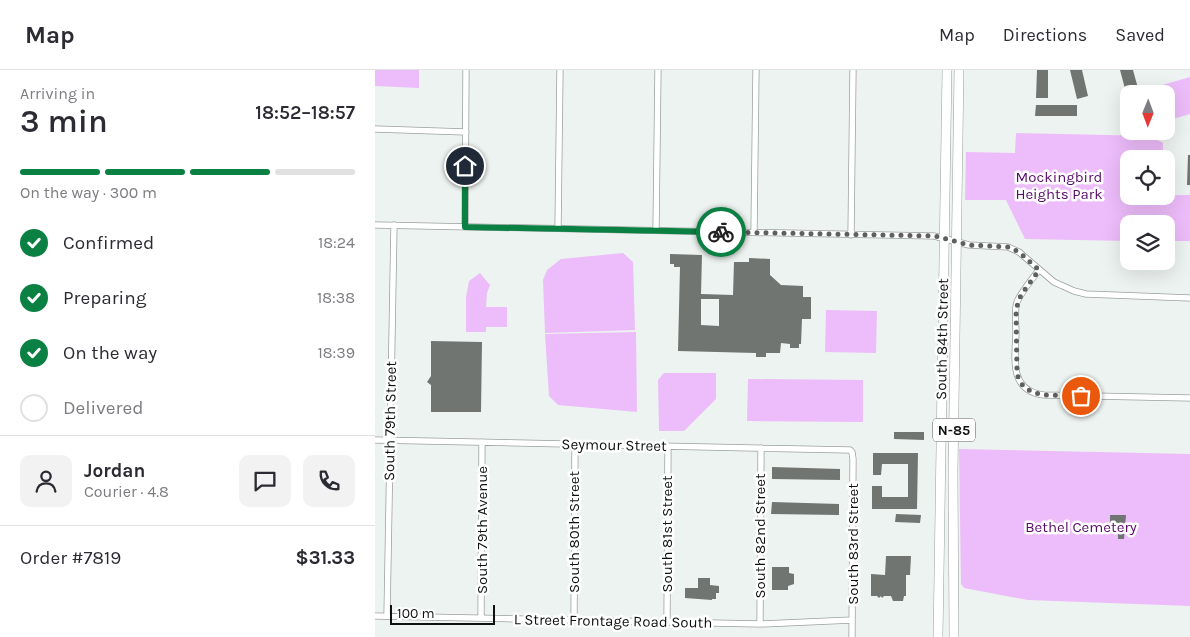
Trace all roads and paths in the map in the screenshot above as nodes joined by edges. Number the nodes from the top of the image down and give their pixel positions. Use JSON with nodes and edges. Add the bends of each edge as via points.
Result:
{"nodes":[{"id":1,"x":466,"y":70,"type":"edge"},
{"id":2,"x":560,"y":70,"type":"edge"},
{"id":3,"x":658,"y":70,"type":"edge"},
{"id":4,"x":756,"y":70,"type":"edge"},
{"id":5,"x":853,"y":70,"type":"edge"},
{"id":6,"x":947,"y":70,"type":"edge"},
{"id":7,"x":959,"y":70,"type":"edge"},
{"id":8,"x":375,"y":129,"type":"edge"},
{"id":9,"x":466,"y":132,"type":"junction"},
{"id":10,"x":375,"y":225,"type":"edge"},
{"id":11,"x":393,"y":225,"type":"junction"},
{"id":12,"x":465,"y":227,"type":"junction"},
{"id":13,"x":558,"y":228,"type":"junction"},
{"id":14,"x":656,"y":230,"type":"junction"},
{"id":15,"x":754,"y":232,"type":"junction"},
{"id":16,"x":851,"y":234,"type":"junction"},
{"id":17,"x":945,"y":239,"type":"junction"},
{"id":18,"x":957,"y":242,"type":"junction"},
{"id":19,"x":1039,"y":270,"type":"junction"},
{"id":20,"x":1190,"y":298,"type":"edge"},
{"id":21,"x":1190,"y":398,"type":"edge"},
{"id":22,"x":375,"y":440,"type":"edge"},
{"id":23,"x":389,"y":440,"type":"junction"},
{"id":24,"x":482,"y":442,"type":"junction"},
{"id":25,"x":575,"y":444,"type":"junction"},
{"id":26,"x":668,"y":446,"type":"junction"},
{"id":27,"x":761,"y":448,"type":"junction"},
{"id":28,"x":852,"y":452,"type":"joint"},
{"id":29,"x":375,"y":616,"type":"edge"},
{"id":30,"x":387,"y":616,"type":"junction"},
{"id":31,"x":481,"y":618,"type":"junction"},
{"id":32,"x":574,"y":620,"type":"junction"},
{"id":33,"x":852,"y":620,"type":"junction"},
{"id":34,"x":667,"y":622,"type":"junction"},
{"id":35,"x":760,"y":624,"type":"junction"},
{"id":36,"x":852,"y":637,"type":"edge"},
{"id":37,"x":938,"y":637,"type":"edge"},
{"id":38,"x":954,"y":637,"type":"edge"}],
"edges":[{"from":1,"to":9,"type":"street"},
{"from":2,"to":13,"type":"street"},
{"from":3,"to":14,"type":"street"},
{"from":4,"to":15,"type":"street"},
{"from":5,"to":16,"type":"street"},
{"from":6,"to":17,"type":"main road","name":"South 84th Street","number":"N-85"},
{"from":7,"to":18,"type":"main road","name":"South 84th Street","number":"N-85"},
{"from":8,"to":9,"type":"street"},
{"from":9,"to":12,"type":"street"},
{"from":10,"to":11,"type":"street"},
{"from":11,"to":12,"type":"street"},
{"from":11,"to":23,"type":"street","name":"South 79th Street"},
{"from":12,"to":13,"type":"street"},
{"from":13,"to":14,"type":"street"},
{"from":14,"to":15,"type":"street"},
{"from":15,"to":16,"type":"street"},
{"from":16,"to":17,"type":"street"},
{"from":17,"to":18,"type":"street"},
{"from":17,"to":37,"type":"main road","name":"South 84th Street","number":"N-85"},
{"from":18,"to":19,"type":"street","via":[[1008,247],[1019,252]]},
{"from":18,"to":38,"type":"main road","name":"South 84th Street","number":"N-85"},
{"from":19,"to":20,"type":"street","via":[[1062,286],[1086,294]]},
{"from":19,"to":21,"type":"street","via":[[1021,295],[1016,309],[1015,369],[1023,386],[1040,395]]},
{"from":22,"to":23,"type":"street","name":"Seymour Street"},
{"from":23,"to":24,"type":"street","name":"Seymour Street"},
{"from":23,"to":30,"type":"street","name":"South 79th Street"},
{"from":24,"to":25,"type":"street","name":"Seymour Street"},
{"from":24,"to":31,"type":"street","name":"South 79th Avenue"},
{"from":25,"to":26,"type":"street","name":"Seymour Street"},
{"from":25,"to":32,"type":"street","name":"South 80th Street"},
{"from":26,"to":27,"type":"street","name":"Seymour Street"},
{"from":26,"to":34,"type":"street","name":"South 81st Street"},
{"from":27,"to":28,"type":"street","name":"Seymour Street"},
{"from":27,"to":35,"type":"street","name":"South 82nd Street"},
{"from":28,"to":33,"type":"street","name":"South 83rd Street"},
{"from":29,"to":30,"type":"street","name":"L Street Frontage Road South"},
{"from":30,"to":31,"type":"street","name":"L Street Frontage Road South"},
{"from":31,"to":32,"type":"street","name":"L Street Frontage Road South"},
{"from":32,"to":34,"type":"street","name":"L Street Frontage Road South"},
{"from":33,"to":35,"type":"street","name":"L Street Frontage Road South"},
{"from":33,"to":36,"type":"street","name":"South 83rd Street"},
{"from":34,"to":35,"type":"street","name":"L Street Frontage Road South"}]}
